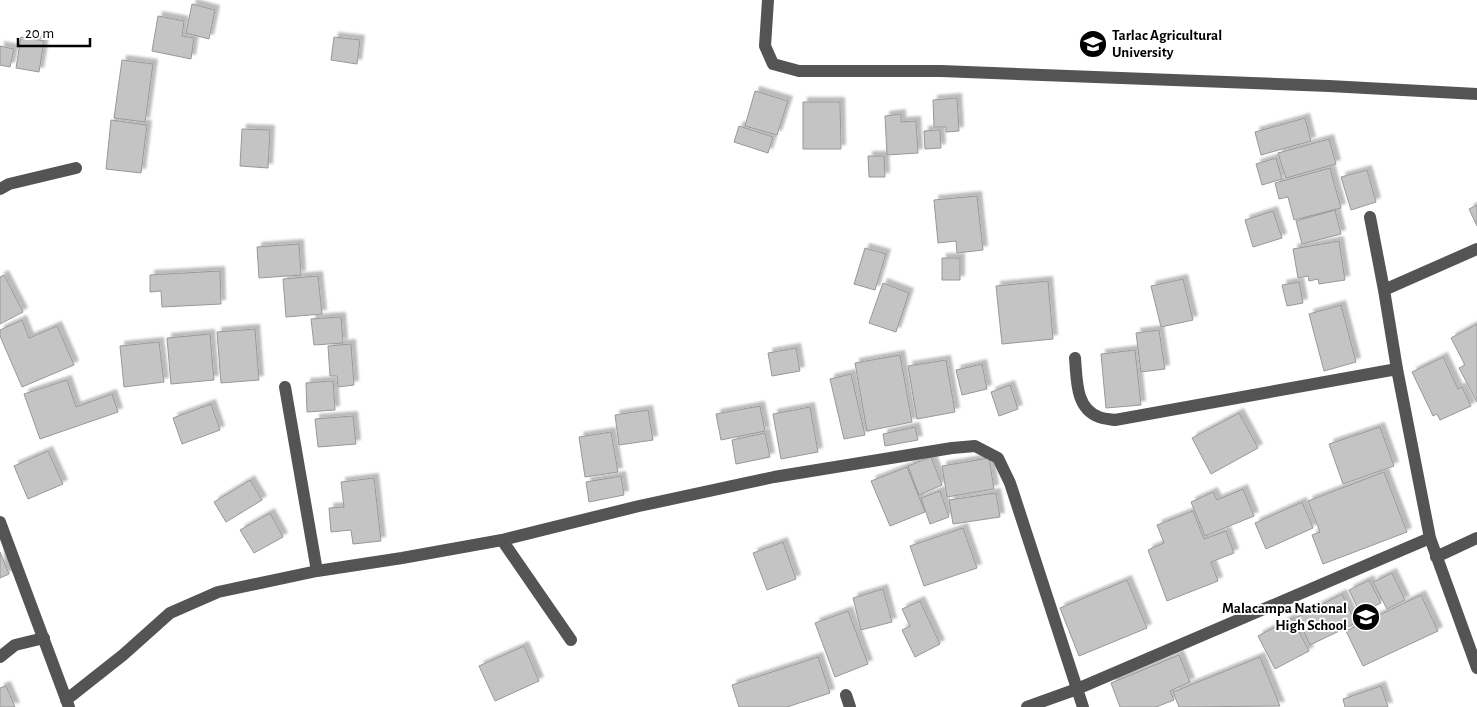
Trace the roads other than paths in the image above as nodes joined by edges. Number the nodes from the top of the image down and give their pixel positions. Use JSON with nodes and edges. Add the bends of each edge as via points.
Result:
{"nodes":[{"id":1,"x":768,"y":0,"type":"edge"},
{"id":2,"x":1477,"y":94,"type":"edge"},
{"id":3,"x":76,"y":168,"type":"dead end"},
{"id":4,"x":0,"y":189,"type":"edge"},
{"id":5,"x":1370,"y":217,"type":"dead end"},
{"id":6,"x":1477,"y":249,"type":"edge"},
{"id":7,"x":1384,"y":290,"type":"junction"},
{"id":8,"x":1075,"y":358,"type":"dead end"},
{"id":9,"x":1397,"y":369,"type":"junction"},
{"id":10,"x":285,"y":387,"type":"dead end"},
{"id":11,"x":0,"y":522,"type":"edge"},
{"id":12,"x":1430,"y":538,"type":"junction"},
{"id":13,"x":1477,"y":538,"type":"edge"},
{"id":14,"x":502,"y":540,"type":"junction"},
{"id":15,"x":1436,"y":556,"type":"junction"},
{"id":16,"x":317,"y":571,"type":"junction"},
{"id":17,"x":44,"y":638,"type":"junction"},
{"id":18,"x":571,"y":640,"type":"dead end"},
{"id":19,"x":0,"y":657,"type":"edge"},
{"id":20,"x":1477,"y":668,"type":"edge"},
{"id":21,"x":1077,"y":689,"type":"junction"},
{"id":22,"x":68,"y":704,"type":"edge"},
{"id":23,"x":1027,"y":707,"type":"edge"},
{"id":24,"x":1084,"y":707,"type":"edge"}],
"edges":[{"from":1,"to":2,"type":"street","via":[[765,46],[773,64],[798,71],[941,71]]},
{"from":3,"to":4,"type":"street"},
{"from":5,"to":7,"type":"street"},
{"from":6,"to":7,"type":"street"},
{"from":7,"to":9,"type":"street"},
{"from":8,"to":9,"type":"street","via":[[1079,397],[1088,411],[1115,420]]},
{"from":9,"to":12,"type":"street"},
{"from":10,"to":16,"type":"street"},
{"from":11,"to":17,"type":"street"},
{"from":12,"to":15,"type":"street"},
{"from":12,"to":21,"type":"street"},
{"from":13,"to":15,"type":"street"},
{"from":14,"to":16,"type":"street"},
{"from":14,"to":18,"type":"street"},
{"from":14,"to":21,"type":"street","via":[[639,506],[774,478],[975,446],[998,458],[1010,483]]},
{"from":15,"to":20,"type":"street"},
{"from":16,"to":22,"type":"street","via":[[218,592],[170,613]]},
{"from":17,"to":19,"type":"street","via":[[16,645]]},
{"from":17,"to":22,"type":"street"},
{"from":21,"to":23,"type":"street"},
{"from":21,"to":24,"type":"street"}]}
